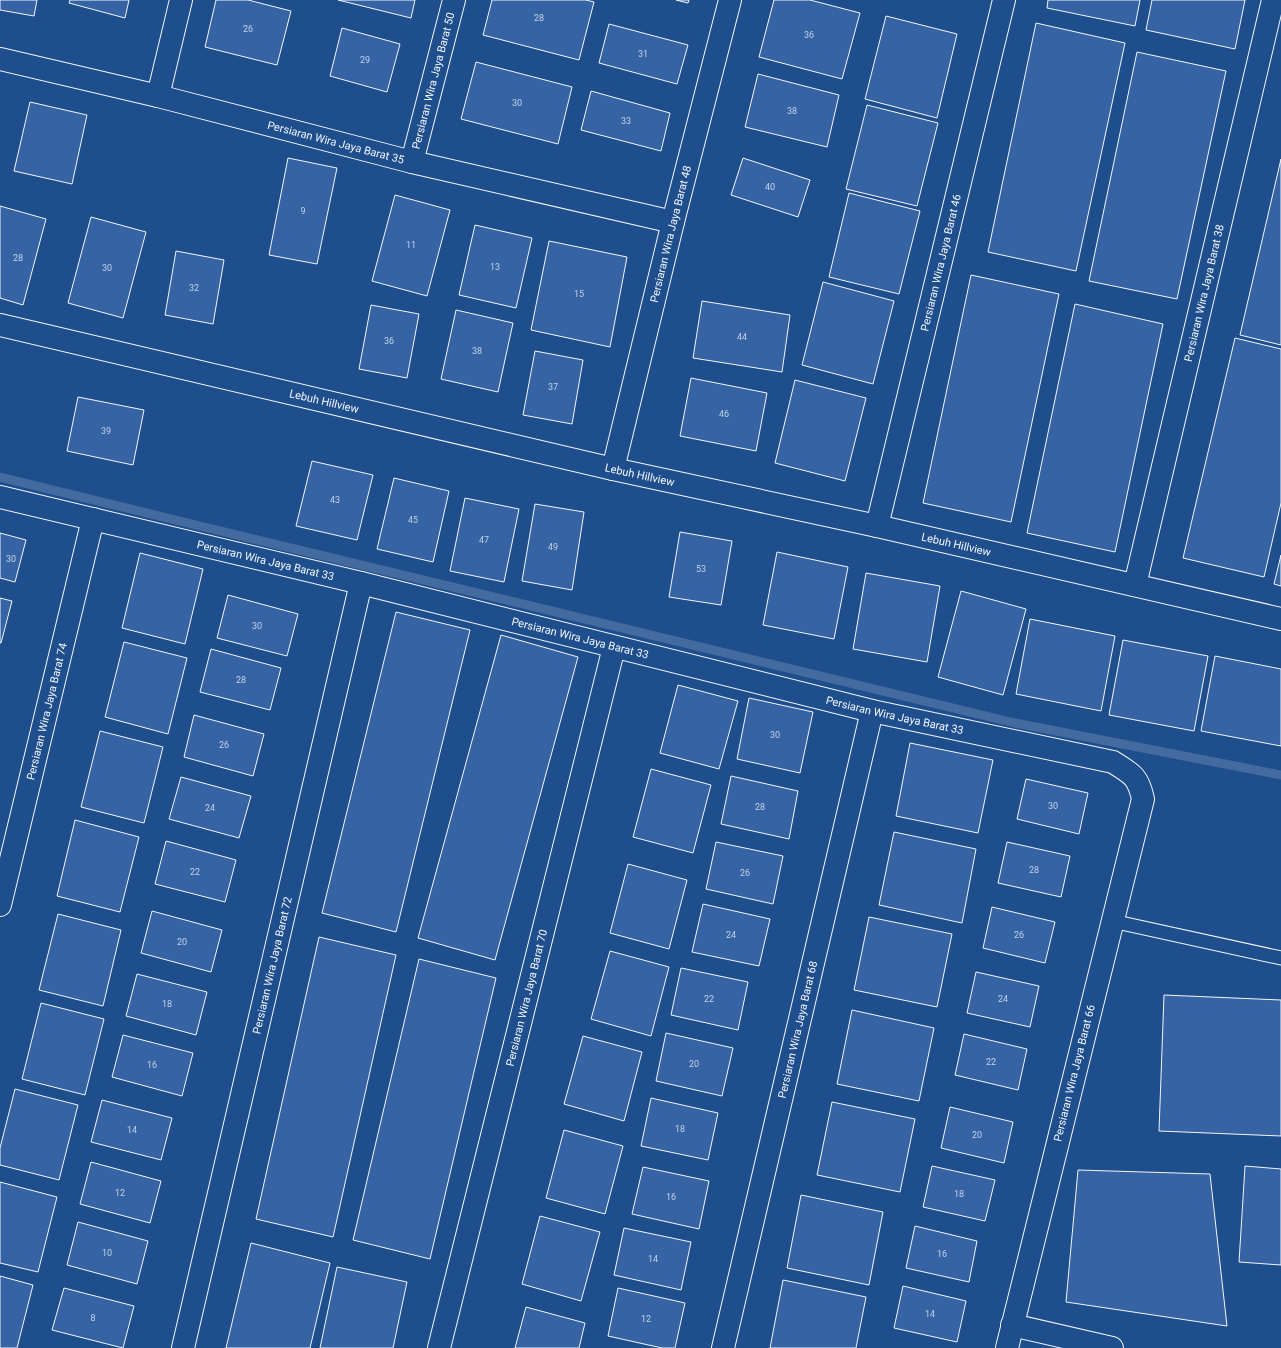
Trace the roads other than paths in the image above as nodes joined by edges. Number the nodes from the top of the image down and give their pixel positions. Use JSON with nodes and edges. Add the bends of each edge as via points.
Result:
{"nodes":[{"id":1,"x":181,"y":0,"type":"edge"},
{"id":2,"x":454,"y":0,"type":"edge"},
{"id":3,"x":730,"y":0,"type":"edge"},
{"id":4,"x":1273,"y":0,"type":"edge"},
{"id":5,"x":999,"y":1,"type":"edge"},
{"id":6,"x":0,"y":59,"type":"edge"},
{"id":7,"x":158,"y":96,"type":"junction"},
{"id":8,"x":412,"y":162,"type":"junction"},
{"id":9,"x":673,"y":222,"type":"junction"},
{"id":10,"x":0,"y":325,"type":"edge"},
{"id":11,"x":612,"y":469,"type":"junction"},
{"id":12,"x":0,"y":497,"type":"edge"},
{"id":13,"x":94,"y":519,"type":"junction"},
{"id":14,"x":877,"y":526,"type":"junction"},
{"id":15,"x":361,"y":583,"type":"junction"},
{"id":16,"x":1135,"y":585,"type":"junction"},
{"id":17,"x":1281,"y":619,"type":"edge"},
{"id":18,"x":614,"y":647,"type":"junction"},
{"id":19,"x":872,"y":711,"type":"junction"},
{"id":20,"x":1143,"y":799,"type":"joint"},
{"id":21,"x":0,"y":905,"type":"edge"},
{"id":22,"x":1112,"y":921,"type":"junction"},
{"id":23,"x":1281,"y":958,"type":"edge"},
{"id":24,"x":1012,"y":1325,"type":"junction"},
{"id":25,"x":184,"y":1348,"type":"edge"},
{"id":26,"x":439,"y":1348,"type":"edge"},
{"id":27,"x":723,"y":1348,"type":"edge"},
{"id":28,"x":1007,"y":1348,"type":"edge"},
{"id":29,"x":1112,"y":1348,"type":"edge"}],
"edges":[{"from":1,"to":7,"type":"street"},
{"from":2,"to":8,"type":"street","name":"Persiaran Wira Jaya Barat 50"},
{"from":3,"to":9,"type":"street","name":"Persiaran Wira Jaya Barat 48"},
{"from":4,"to":16,"type":"street","name":"Persiaran Wira Jaya Barat 38"},
{"from":5,"to":14,"type":"street","name":"Persiaran Wira Jaya Barat 46"},
{"from":6,"to":7,"type":"street","name":"Persiaran Wira Jaya Barat 35"},
{"from":7,"to":8,"type":"street","name":"Persiaran Wira Jaya Barat 35"},
{"from":8,"to":9,"type":"street","name":"Persiaran Wira Jaya Barat 35"},
{"from":9,"to":11,"type":"street","name":"Persiaran Wira Jaya Barat 48"},
{"from":10,"to":11,"type":"street","name":"Lebuh Hillview"},
{"from":11,"to":14,"type":"street","name":"Lebuh Hillview"},
{"from":12,"to":13,"type":"street","name":"Persiaran Wira Jaya Barat 33"},
{"from":13,"to":15,"type":"street","name":"Persiaran Wira Jaya Barat 33"},
{"from":13,"to":21,"type":"street","name":"Persiaran Wira Jaya Barat 74"},
{"from":14,"to":16,"type":"street","name":"Lebuh Hillview"},
{"from":15,"to":18,"type":"street","name":"Persiaran Wira Jaya Barat 33"},
{"from":15,"to":25,"type":"street","name":"Persiaran Wira Jaya Barat 72"},
{"from":16,"to":17,"type":"street","name":"Lebuh Hillview"},
{"from":18,"to":19,"type":"street","name":"Persiaran Wira Jaya Barat 33"},
{"from":18,"to":26,"type":"street","name":"Persiaran Wira Jaya Barat 70"},
{"from":19,"to":20,"type":"street","name":"Persiaran Wira Jaya Barat 33","via":[[1113,762],[1131,774],[1140,785]]},
{"from":19,"to":27,"type":"street","name":"Persiaran Wira Jaya Barat 68"},
{"from":20,"to":22,"type":"street","name":"Persiaran Wira Jaya Barat 66"},
{"from":22,"to":23,"type":"lane"},
{"from":22,"to":24,"type":"street","name":"Persiaran Wira Jaya Barat 66"},
{"from":24,"to":28,"type":"street","name":"Persiaran Wira Jaya Barat 66"},
{"from":24,"to":29,"type":"street"}]}
